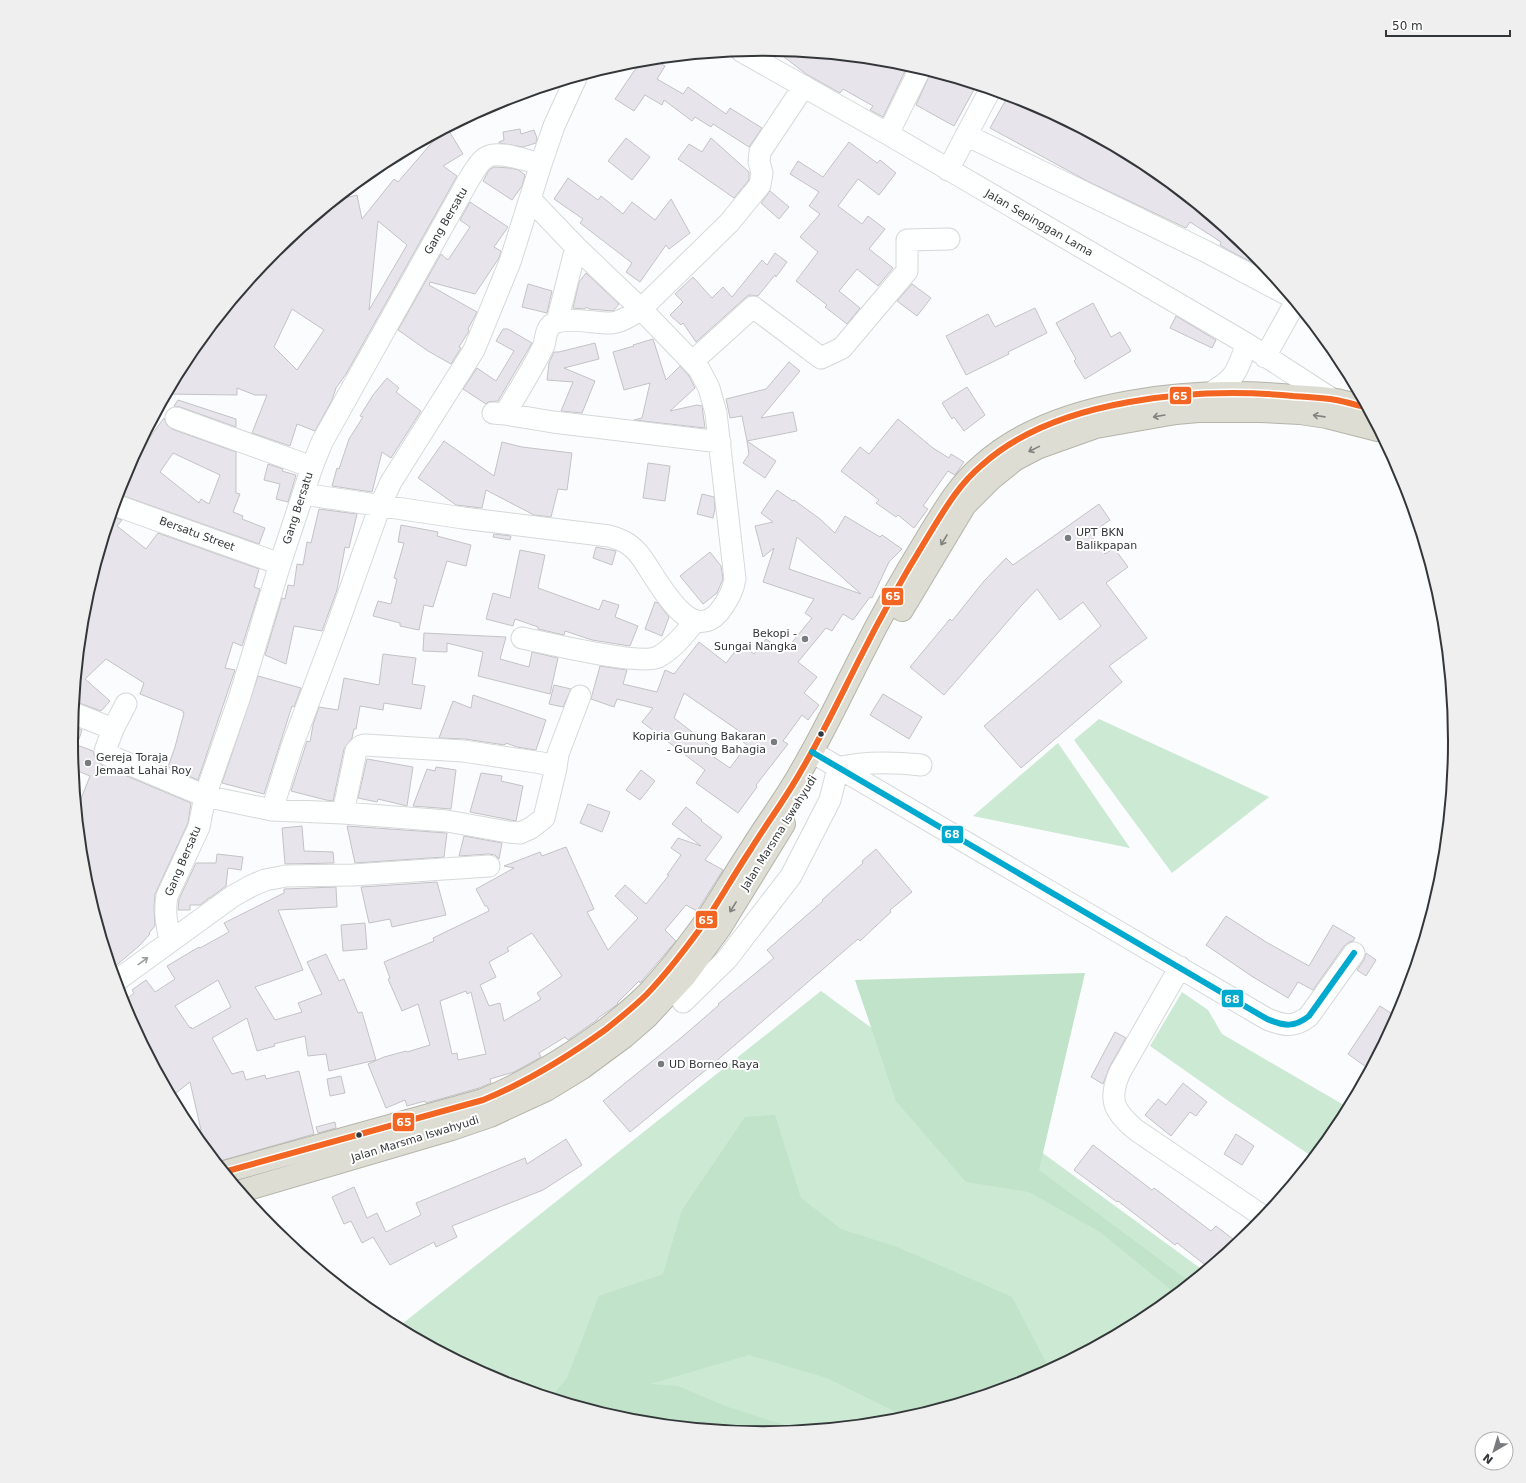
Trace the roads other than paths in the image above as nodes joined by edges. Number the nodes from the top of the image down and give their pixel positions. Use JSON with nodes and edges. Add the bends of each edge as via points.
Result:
{"nodes":[{"id":1,"x":750,"y":56,"type":"edge"},
{"id":2,"x":918,"y":74,"type":"edge"},
{"id":3,"x":574,"y":83,"type":"edge"},
{"id":4,"x":804,"y":86,"type":"junction"},
{"id":5,"x":988,"y":94,"type":"edge"},
{"id":6,"x":888,"y":134,"type":"junction"},
{"id":7,"x":966,"y":135,"type":"junction"},
{"id":8,"x":541,"y":164,"type":"junction"},
{"id":9,"x":948,"y":170,"type":"junction"},
{"id":10,"x":530,"y":199,"type":"junction"},
{"id":11,"x":949,"y":239,"type":"dead end"},
{"id":12,"x":576,"y":247,"type":"junction"},
{"id":13,"x":1277,"y":289,"type":"edge"},
{"id":14,"x":1293,"y":307,"type":"edge"},
{"id":15,"x":641,"y":309,"type":"junction"},
{"id":16,"x":557,"y":322,"type":"junction"},
{"id":17,"x":1246,"y":344,"type":"junction"},
{"id":18,"x":1265,"y":357,"type":"junction"},
{"id":19,"x":692,"y":362,"type":"junction"},
{"id":20,"x":1333,"y":399,"type":"junction"},
{"id":21,"x":1203,"y":402,"type":"junction"},
{"id":22,"x":1361,"y":406,"type":"edge"},
{"id":23,"x":176,"y":418,"type":"dead end"},
{"id":24,"x":1373,"y":428,"type":"edge"},
{"id":25,"x":1373,"y":429,"type":"edge"},
{"id":26,"x":720,"y":442,"type":"junction"},
{"id":27,"x":312,"y":467,"type":"junction"},
{"id":28,"x":303,"y":494,"type":"junction"},
{"id":29,"x":380,"y":506,"type":"junction"},
{"id":30,"x":119,"y":507,"type":"edge"},
{"id":31,"x":280,"y":564,"type":"junction"},
{"id":32,"x":696,"y":621,"type":"junction"},
{"id":33,"x":522,"y":638,"type":"dead end"},
{"id":34,"x":580,"y":696,"type":"dead end"},
{"id":35,"x":126,"y":704,"type":"dead end"},
{"id":36,"x":79,"y":715,"type":"edge"},
{"id":37,"x":113,"y":729,"type":"junction"},
{"id":38,"x":825,"y":760,"type":"junction"},
{"id":39,"x":921,"y":765,"type":"dead end"},
{"id":40,"x":556,"y":768,"type":"junction"},
{"id":41,"x":205,"y":796,"type":"junction"},
{"id":42,"x":272,"y":810,"type":"junction"},
{"id":43,"x":343,"y":813,"type":"junction"},
{"id":44,"x":489,"y":866,"type":"dead end"},
{"id":45,"x":170,"y":941,"type":"junction"},
{"id":46,"x":1354,"y":953,"type":"dead end"},
{"id":47,"x":1180,"y":967,"type":"junction"},
{"id":48,"x":120,"y":978,"type":"edge"},
{"id":49,"x":683,"y":1002,"type":"dead end"},
{"id":50,"x":229,"y":1171,"type":"edge"},
{"id":51,"x":246,"y":1191,"type":"edge"},
{"id":52,"x":1259,"y":1214,"type":"edge"}],
"edges":[{"from":1,"to":4,"type":"street","name":"Jalan Sepinggan Lama"},
{"from":2,"to":6,"type":"street"},
{"from":3,"to":8,"type":"street","via":[[554,126]]},
{"from":4,"to":6,"type":"street","name":"Jalan Sepinggan Lama"},
{"from":4,"to":15,"type":"street","via":[[760,152],[760,185],[729,223]]},
{"from":5,"to":7,"type":"street"},
{"from":6,"to":9,"type":"street","name":"Jalan Sepinggan Lama"},
{"from":7,"to":9,"type":"street"},
{"from":7,"to":13,"type":"street","via":[[1205,251]]},
{"from":8,"to":10,"type":"street"},
{"from":8,"to":27,"type":"street","name":"Gang Bersatu","via":[[499,154],[480,162],[326,436]]},
{"from":9,"to":17,"type":"street","name":"Jalan Sepinggan Lama"},
{"from":10,"to":12,"type":"street"},
{"from":10,"to":29,"type":"street","via":[[510,262],[474,350],[392,482]]},
{"from":11,"to":19,"type":"street","via":[[907,240],[907,271],[842,348],[821,358],[754,307]]},
{"from":12,"to":15,"type":"street"},
{"from":12,"to":16,"type":"street"},
{"from":14,"to":18,"type":"street"},
{"from":15,"to":16,"type":"street","via":[[612,323]]},
{"from":15,"to":19,"type":"street"},
{"from":16,"to":26,"type":"street","via":[[546,332],[540,353],[499,413]]},
{"from":17,"to":18,"type":"street","name":"Jalan Sepinggan Lama"},
{"from":17,"to":21,"type":"street","via":[[1231,378]]},
{"from":18,"to":20,"type":"street","name":"Jalan Sepinggan Lama"},
{"from":19,"to":26,"type":"street","via":[[699,369],[709,388]]},
{"from":20,"to":21,"type":"highway","name":"Jalan Marsma Iswahyudi","via":[[1270,394]]},
{"from":20,"to":22,"type":"highway","name":"Jalan Marsma Iswahyudi"},
{"from":20,"to":24,"type":"street","name":"Jalan Sepinggan Lama"},
{"from":25,"to":21,"type":"highway","name":"Jalan Marsma Iswahyudi","one_way":true,"via":[[1326,417]]},
{"from":21,"to":38,"type":"highway","name":"Jalan Marsma Iswahyudi","via":[[1171,396],[1083,412],[1025,436],[1001,449],[982,464],[948,502],[874,631]]},
{"from":23,"to":27,"type":"street"},
{"from":26,"to":32,"type":"street","via":[[734,587],[724,606],[715,616],[705,622]]},
{"from":27,"to":28,"type":"street","name":"Gang Bersatu"},
{"from":28,"to":29,"type":"street"},
{"from":28,"to":31,"type":"street","name":"Gang Bersatu"},
{"from":29,"to":32,"type":"street","via":[[609,536],[626,542],[638,553],[682,614]]},
{"from":29,"to":42,"type":"street","via":[[292,746]]},
{"from":30,"to":31,"type":"street","name":"Bersatu Street"},
{"from":31,"to":41,"type":"street","name":"Gang Bersatu","via":[[240,699]]},
{"from":32,"to":33,"type":"street","via":[[677,642],[658,657],[647,660],[618,657]]},
{"from":34,"to":40,"type":"street","via":[[558,754]]},
{"from":35,"to":37,"type":"street"},
{"from":36,"to":37,"type":"street"},
{"from":37,"to":41,"type":"street","via":[[105,751],[108,755]]},
{"from":38,"to":39,"type":"street","via":[[855,764],[899,762]]},
{"from":38,"to":47,"type":"street"},
{"from":38,"to":49,"type":"street","via":[[830,800],[791,876],[727,959]]},
{"from":38,"to":50,"type":"highway","name":"Jalan Marsma Iswahyudi","via":[[800,775],[706,920],[647,994],[633,1008],[575,1052],[508,1090],[483,1100]]},
{"from":38,"to":51,"type":"highway","name":"Jalan Marsma Iswahyudi","one_way":true,"via":[[720,928],[685,976],[646,1018],[624,1037],[582,1068],[546,1090],[490,1116]]},
{"from":40,"to":43,"type":"street","via":[[544,818],[520,833],[447,821]]},
{"from":40,"to":43,"type":"street","via":[[542,763],[463,751],[365,745],[356,751]]},
{"from":41,"to":42,"type":"street"},
{"from":41,"to":45,"type":"street","name":"Gang Bersatu","via":[[199,827],[167,896],[165,917]]},
{"from":42,"to":43,"type":"street"},
{"from":44,"to":45,"type":"street","via":[[353,875],[286,876],[265,880],[233,896]]},
{"from":48,"to":45,"type":"street","one_way":true},
{"from":46,"to":47,"type":"street","via":[[1308,1016],[1299,1024],[1288,1025],[1267,1019]]},
{"from":47,"to":52,"type":"street","via":[[1114,1085],[1113,1099],[1116,1110],[1136,1130]]}]}
